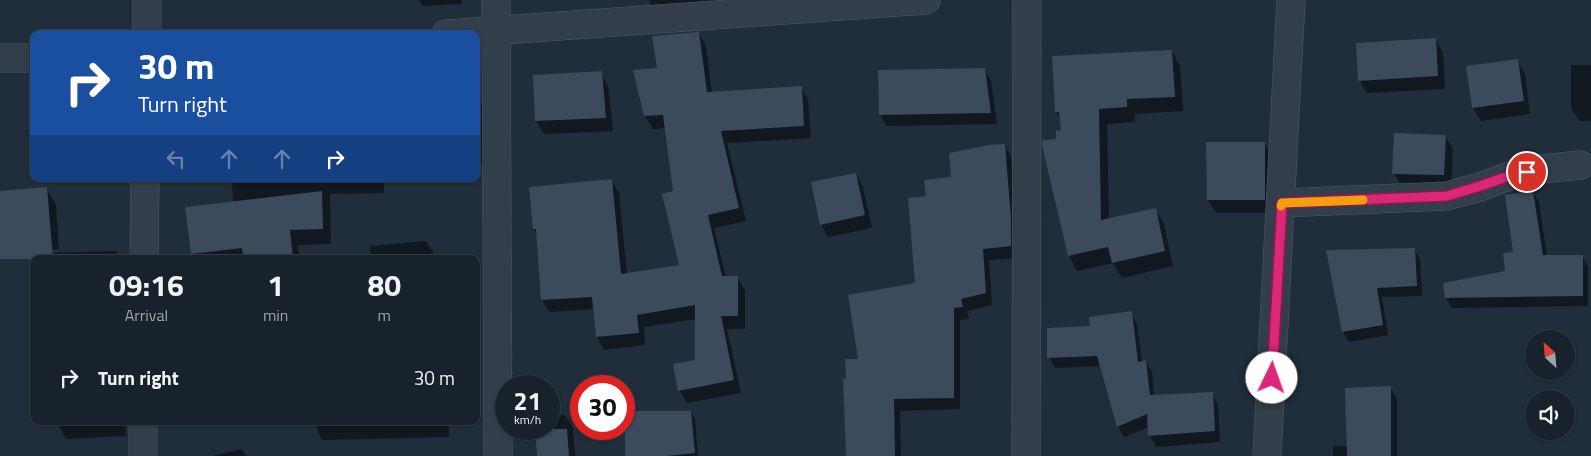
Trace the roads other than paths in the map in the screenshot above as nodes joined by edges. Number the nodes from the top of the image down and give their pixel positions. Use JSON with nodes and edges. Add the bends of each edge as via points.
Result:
{"nodes":[{"id":1,"x":147,"y":0,"type":"edge"},
{"id":2,"x":496,"y":0,"type":"edge"},
{"id":3,"x":926,"y":0,"type":"edge"},
{"id":4,"x":1027,"y":0,"type":"edge"},
{"id":5,"x":1291,"y":0,"type":"edge"},
{"id":6,"x":147,"y":30,"type":"edge"},
{"id":7,"x":495,"y":30,"type":"junction"},
{"id":8,"x":480,"y":31,"type":"edge"},
{"id":9,"x":0,"y":58,"type":"edge"},
{"id":10,"x":30,"y":58,"type":"edge"},
{"id":11,"x":1580,"y":165,"type":"dead end"},
{"id":12,"x":145,"y":182,"type":"edge"},
{"id":13,"x":1282,"y":203,"type":"junction"},
{"id":14,"x":144,"y":255,"type":"edge"},
{"id":15,"x":143,"y":425,"type":"edge"},
{"id":16,"x":143,"y":456,"type":"edge"},
{"id":17,"x":498,"y":456,"type":"edge"},
{"id":18,"x":1026,"y":456,"type":"edge"},
{"id":19,"x":1255,"y":456,"type":"edge"},
{"id":20,"x":1268,"y":456,"type":"edge"}],
"edges":[{"from":1,"to":6,"type":"street"},
{"from":2,"to":7,"type":"street"},
{"from":3,"to":7,"type":"street"},
{"from":4,"to":18,"type":"street"},
{"from":5,"to":13,"type":"street"},
{"from":7,"to":8,"type":"street"},
{"from":7,"to":17,"type":"street"},
{"from":9,"to":10,"type":"street"},
{"from":11,"to":13,"type":"street","via":[[1512,175],[1447,196]]},
{"from":12,"to":14,"type":"street"},
{"from":13,"to":20,"type":"street"},
{"from":15,"to":16,"type":"street"},
{"from":19,"to":20,"type":"street"}]}
